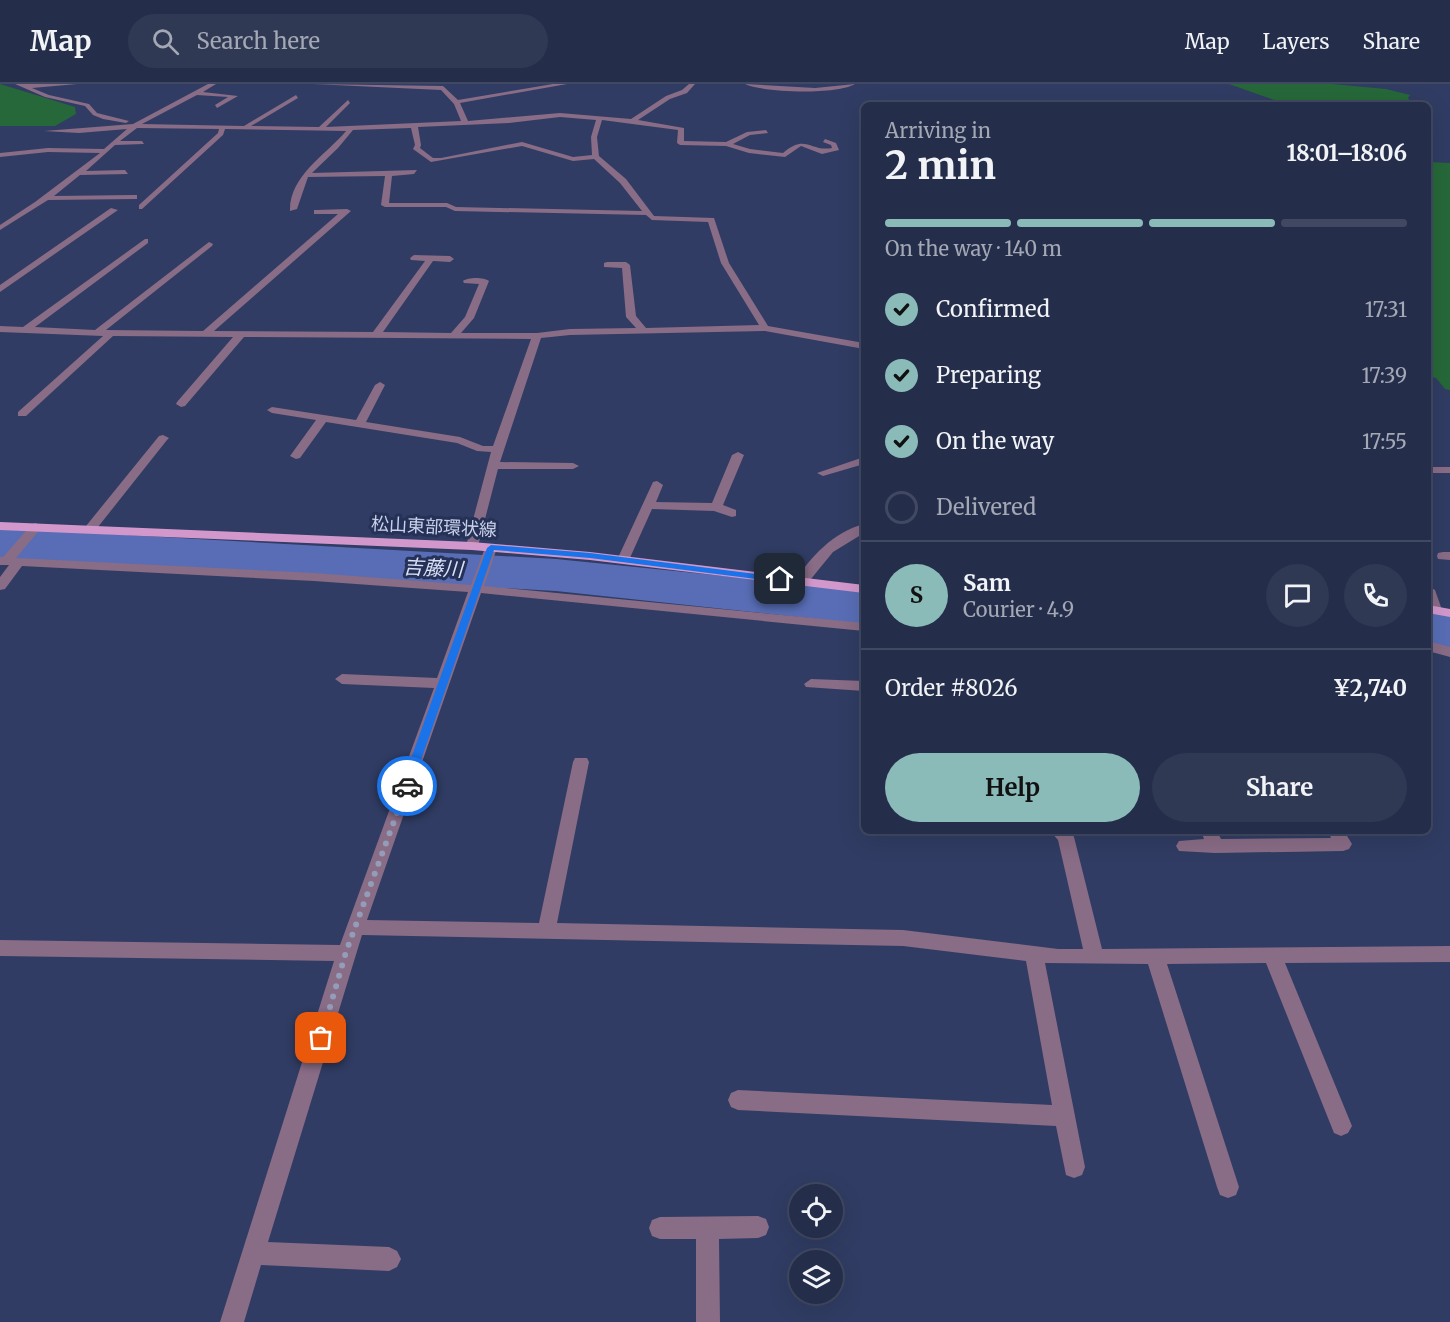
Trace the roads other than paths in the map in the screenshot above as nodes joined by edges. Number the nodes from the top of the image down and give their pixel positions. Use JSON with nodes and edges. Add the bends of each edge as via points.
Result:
{"nodes":[{"id":1,"x":74,"y":84,"type":"edge"},
{"id":2,"x":213,"y":84,"type":"edge"},
{"id":3,"x":316,"y":84,"type":"edge"},
{"id":4,"x":564,"y":84,"type":"edge"},
{"id":5,"x":692,"y":84,"type":"edge"},
{"id":6,"x":748,"y":84,"type":"edge"},
{"id":7,"x":852,"y":84,"type":"edge"},
{"id":8,"x":21,"y":85,"type":"edge"},
{"id":9,"x":404,"y":86,"type":"edge"},
{"id":10,"x":445,"y":86,"type":"edge"},
{"id":11,"x":198,"y":93,"type":"junction"},
{"id":12,"x":296,"y":97,"type":"dead end"},
{"id":13,"x":672,"y":97,"type":"junction"},
{"id":14,"x":687,"y":99,"type":"dead end"},
{"id":15,"x":348,"y":102,"type":"dead end"},
{"id":16,"x":457,"y":102,"type":"junction"},
{"id":17,"x":217,"y":106,"type":"dead end"},
{"id":18,"x":600,"y":118,"type":"junction"},
{"id":19,"x":632,"y":121,"type":"junction"},
{"id":20,"x":140,"y":123,"type":"junction"},
{"id":21,"x":465,"y":124,"type":"junction"},
{"id":22,"x":223,"y":126,"type":"junction"},
{"id":23,"x":245,"y":126,"type":"junction"},
{"id":24,"x":414,"y":126,"type":"junction"},
{"id":25,"x":321,"y":128,"type":"junction"},
{"id":26,"x":351,"y":129,"type":"junction"},
{"id":27,"x":47,"y":131,"type":"dead end"},
{"id":28,"x":766,"y":132,"type":"dead end"},
{"id":29,"x":825,"y":141,"type":"dead end"},
{"id":30,"x":113,"y":143,"type":"junction"},
{"id":31,"x":142,"y":143,"type":"dead end"},
{"id":32,"x":727,"y":144,"type":"junction"},
{"id":33,"x":105,"y":151,"type":"junction"},
{"id":34,"x":0,"y":154,"type":"edge"},
{"id":35,"x":596,"y":157,"type":"junction"},
{"id":36,"x":129,"y":164,"type":"dead end"},
{"id":37,"x":80,"y":171,"type":"junction"},
{"id":38,"x":125,"y":172,"type":"dead end"},
{"id":39,"x":414,"y":172,"type":"dead end"},
{"id":40,"x":388,"y":174,"type":"junction"},
{"id":41,"x":305,"y":175,"type":"junction"},
{"id":42,"x":134,"y":197,"type":"dead end"},
{"id":43,"x":45,"y":198,"type":"junction"},
{"id":44,"x":142,"y":207,"type":"dead end"},
{"id":45,"x":293,"y":209,"type":"dead end"},
{"id":46,"x":114,"y":210,"type":"dead end"},
{"id":47,"x":317,"y":212,"type":"dead end"},
{"id":48,"x":647,"y":213,"type":"junction"},
{"id":49,"x":0,"y":228,"type":"edge"},
{"id":50,"x":145,"y":241,"type":"dead end"},
{"id":51,"x":209,"y":244,"type":"dead end"},
{"id":52,"x":414,"y":258,"type":"dead end"},
{"id":53,"x":431,"y":258,"type":"junction"},
{"id":54,"x":450,"y":259,"type":"dead end"},
{"id":55,"x":607,"y":265,"type":"dead end"},
{"id":56,"x":467,"y":281,"type":"dead end"},
{"id":57,"x":0,"y":289,"type":"edge"},
{"id":58,"x":765,"y":328,"type":"junction"},
{"id":59,"x":0,"y":329,"type":"edge"},
{"id":60,"x":25,"y":330,"type":"junction"},
{"id":61,"x":98,"y":332,"type":"junction"},
{"id":62,"x":645,"y":332,"type":"junction"},
{"id":63,"x":111,"y":333,"type":"junction"},
{"id":64,"x":205,"y":334,"type":"junction"},
{"id":65,"x":241,"y":334,"type":"junction"},
{"id":66,"x":376,"y":335,"type":"junction"},
{"id":67,"x":453,"y":336,"type":"junction"},
{"id":68,"x":537,"y":336,"type":"junction"},
{"id":69,"x":861,"y":345,"type":"edge"},
{"id":70,"x":380,"y":385,"type":"dead end"},
{"id":71,"x":181,"y":404,"type":"dead end"},
{"id":72,"x":272,"y":410,"type":"dead end"},
{"id":73,"x":22,"y":414,"type":"dead end"},
{"id":74,"x":324,"y":417,"type":"junction"},
{"id":75,"x":360,"y":423,"type":"junction"},
{"id":76,"x":163,"y":438,"type":"dead end"},
{"id":77,"x":497,"y":449,"type":"junction"},
{"id":78,"x":738,"y":455,"type":"dead end"},
{"id":79,"x":296,"y":456,"type":"dead end"},
{"id":80,"x":861,"y":461,"type":"edge"},
{"id":81,"x":493,"y":465,"type":"junction"},
{"id":82,"x":573,"y":466,"type":"dead end"},
{"id":83,"x":1431,"y":470,"type":"edge"},
{"id":84,"x":1450,"y":470,"type":"edge"},
{"id":85,"x":823,"y":473,"type":"dead end"},
{"id":86,"x":657,"y":485,"type":"dead end"},
{"id":87,"x":648,"y":505,"type":"junction"},
{"id":88,"x":716,"y":507,"type":"junction"},
{"id":89,"x":732,"y":513,"type":"dead end"},
{"id":90,"x":0,"y":526,"type":"edge"},
{"id":91,"x":33,"y":530,"type":"junction"},
{"id":92,"x":90,"y":530,"type":"junction"},
{"id":93,"x":861,"y":530,"type":"edge"},
{"id":94,"x":472,"y":546,"type":"junction"},
{"id":95,"x":489,"y":551,"type":"junction"},
{"id":96,"x":9,"y":560,"type":"edge"},
{"id":97,"x":623,"y":560,"type":"junction"},
{"id":98,"x":801,"y":582,"type":"junction"},
{"id":99,"x":478,"y":585,"type":"junction"},
{"id":100,"x":0,"y":586,"type":"edge"},
{"id":101,"x":861,"y":589,"type":"edge"},
{"id":102,"x":1432,"y":610,"type":"edge"},
{"id":103,"x":1450,"y":613,"type":"edge"},
{"id":104,"x":861,"y":627,"type":"edge"},
{"id":105,"x":1431,"y":647,"type":"edge"},
{"id":106,"x":1450,"y":652,"type":"edge"},
{"id":107,"x":342,"y":679,"type":"dead end"},
{"id":108,"x":443,"y":683,"type":"junction"},
{"id":109,"x":811,"y":684,"type":"dead end"},
{"id":110,"x":861,"y":686,"type":"edge"},
{"id":111,"x":581,"y":762,"type":"dead end"},
{"id":112,"x":1062,"y":834,"type":"edge"},
{"id":113,"x":1337,"y":834,"type":"edge"},
{"id":114,"x":1212,"y":838,"type":"edge"},
{"id":115,"x":1185,"y":846,"type":"dead end"},
{"id":116,"x":356,"y":927,"type":"junction"},
{"id":117,"x":547,"y":930,"type":"junction"},
{"id":118,"x":0,"y":948,"type":"edge"},
{"id":119,"x":346,"y":952,"type":"junction"},
{"id":120,"x":1034,"y":954,"type":"junction"},
{"id":121,"x":1450,"y":954,"type":"edge"},
{"id":122,"x":1272,"y":955,"type":"junction"},
{"id":123,"x":1155,"y":956,"type":"junction"},
{"id":124,"x":1094,"y":957,"type":"junction"},
{"id":125,"x":738,"y":1100,"type":"dead end"},
{"id":126,"x":1064,"y":1116,"type":"junction"},
{"id":127,"x":1341,"y":1126,"type":"dead end"},
{"id":128,"x":1074,"y":1167,"type":"dead end"},
{"id":129,"x":1228,"y":1187,"type":"dead end"},
{"id":130,"x":758,"y":1227,"type":"dead end"},
{"id":131,"x":660,"y":1228,"type":"dead end"},
{"id":132,"x":707,"y":1228,"type":"junction"},
{"id":133,"x":254,"y":1253,"type":"junction"},
{"id":134,"x":389,"y":1259,"type":"dead end"},
{"id":135,"x":232,"y":1322,"type":"edge"},
{"id":136,"x":708,"y":1322,"type":"edge"}],
"edges":[{"from":1,"to":8,"type":"street"},
{"from":2,"to":11,"type":"street"},
{"from":3,"to":9,"type":"street"},
{"from":4,"to":16,"type":"street"},
{"from":5,"to":13,"type":"street","via":[[685,94]]},
{"from":6,"to":7,"type":"street","via":[[828,90]]},
{"from":8,"to":20,"type":"street","via":[[87,105],[105,118]]},
{"from":9,"to":10,"type":"street"},
{"from":10,"to":16,"type":"street"},
{"from":11,"to":17,"type":"street","via":[[235,96]]},
{"from":11,"to":20,"type":"street"},
{"from":12,"to":23,"type":"street"},
{"from":13,"to":14,"type":"street"},
{"from":13,"to":19,"type":"street"},
{"from":15,"to":25,"type":"street"},
{"from":16,"to":21,"type":"street"},
{"from":18,"to":19,"type":"street"},
{"from":18,"to":21,"type":"street","via":[[560,115]]},
{"from":18,"to":35,"type":"street","via":[[594,137]]},
{"from":19,"to":32,"type":"street","via":[[682,129],[680,143]]},
{"from":20,"to":22,"type":"street"},
{"from":20,"to":27,"type":"street"},
{"from":20,"to":30,"type":"street"},
{"from":21,"to":24,"type":"street"},
{"from":22,"to":23,"type":"street"},
{"from":22,"to":44,"type":"street","via":[[221,134]]},
{"from":23,"to":25,"type":"street"},
{"from":24,"to":26,"type":"street"},
{"from":24,"to":35,"type":"street","via":[[416,149],[431,160],[522,144],[573,159]]},
{"from":25,"to":26,"type":"street"},
{"from":26,"to":41,"type":"street"},
{"from":28,"to":32,"type":"street","via":[[749,133]]},
{"from":29,"to":32,"type":"street","via":[[834,144],[836,150],[822,152],[811,144],[801,144],[785,155]]},
{"from":30,"to":31,"type":"street"},
{"from":30,"to":33,"type":"street"},
{"from":33,"to":34,"type":"street"},
{"from":33,"to":37,"type":"street"},
{"from":35,"to":48,"type":"street","via":[[623,181]]},
{"from":36,"to":37,"type":"street"},
{"from":37,"to":38,"type":"street"},
{"from":37,"to":43,"type":"street"},
{"from":39,"to":40,"type":"street"},
{"from":40,"to":41,"type":"street"},
{"from":40,"to":48,"type":"street","via":[[385,205]]},
{"from":41,"to":45,"type":"street"},
{"from":42,"to":43,"type":"street"},
{"from":43,"to":49,"type":"street"},
{"from":46,"to":57,"type":"street"},
{"from":47,"to":64,"type":"street","via":[[348,211]]},
{"from":48,"to":58,"type":"street","via":[[656,219],[711,220],[725,263]]},
{"from":50,"to":60,"type":"street"},
{"from":51,"to":61,"type":"street"},
{"from":52,"to":53,"type":"street"},
{"from":53,"to":54,"type":"street"},
{"from":53,"to":66,"type":"street"},
{"from":55,"to":62,"type":"street","via":[[626,265],[631,317]]},
{"from":56,"to":67,"type":"street","via":[[485,281],[469,318]]},
{"from":58,"to":62,"type":"street"},
{"from":58,"to":69,"type":"street"},
{"from":59,"to":60,"type":"street"},
{"from":60,"to":61,"type":"street"},
{"from":61,"to":63,"type":"street"},
{"from":62,"to":68,"type":"street"},
{"from":63,"to":64,"type":"street"},
{"from":63,"to":73,"type":"street"},
{"from":64,"to":65,"type":"street"},
{"from":65,"to":66,"type":"street"},
{"from":65,"to":71,"type":"street"},
{"from":66,"to":67,"type":"street"},
{"from":67,"to":68,"type":"street"},
{"from":68,"to":77,"type":"street"},
{"from":70,"to":75,"type":"street"},
{"from":72,"to":74,"type":"street"},
{"from":74,"to":75,"type":"street"},
{"from":74,"to":79,"type":"street"},
{"from":75,"to":77,"type":"street"},
{"from":76,"to":92,"type":"street"},
{"from":77,"to":81,"type":"street"},
{"from":78,"to":88,"type":"street"},
{"from":80,"to":85,"type":"street"},
{"from":81,"to":82,"type":"street"},
{"from":81,"to":94,"type":"street"},
{"from":83,"to":84,"type":"street"},
{"from":86,"to":87,"type":"street"},
{"from":87,"to":88,"type":"street"},
{"from":87,"to":97,"type":"street"},
{"from":88,"to":89,"type":"street"},
{"from":90,"to":91,"type":"main road","name":"松山東部環状線"},
{"from":91,"to":92,"type":"main road","name":"松山東部環状線"},
{"from":91,"to":96,"type":"street"},
{"from":92,"to":94,"type":"main road","name":"松山東部環状線"},
{"from":93,"to":98,"type":"street","via":[[826,549]]},
{"from":94,"to":95,"type":"main road","name":"松山東部環状線"},
{"from":95,"to":97,"type":"main road","name":"松山東部環状線"},
{"from":95,"to":99,"type":"street"},
{"from":96,"to":99,"type":"street"},
{"from":96,"to":100,"type":"street"},
{"from":97,"to":98,"type":"main road","name":"松山東部環状線"},
{"from":98,"to":101,"type":"main road","name":"松山東部環状線"},
{"from":99,"to":104,"type":"street"},
{"from":99,"to":108,"type":"street"},
{"from":102,"to":103,"type":"main road"},
{"from":105,"to":106,"type":"street"},
{"from":107,"to":108,"type":"street"},
{"from":108,"to":116,"type":"street"},
{"from":109,"to":110,"type":"street"},
{"from":111,"to":117,"type":"street"},
{"from":112,"to":124,"type":"street","via":[[1066,837]]},
{"from":113,"to":114,"type":"street","via":[[1343,844]]},
{"from":114,"to":115,"type":"street"},
{"from":116,"to":117,"type":"street"},
{"from":116,"to":119,"type":"street"},
{"from":117,"to":120,"type":"street","via":[[903,938]]},
{"from":118,"to":119,"type":"street"},
{"from":119,"to":133,"type":"street"},
{"from":120,"to":124,"type":"street"},
{"from":120,"to":126,"type":"street"},
{"from":121,"to":122,"type":"street"},
{"from":122,"to":123,"type":"street"},
{"from":122,"to":127,"type":"street"},
{"from":123,"to":124,"type":"street"},
{"from":123,"to":129,"type":"street"},
{"from":125,"to":126,"type":"street"},
{"from":126,"to":128,"type":"street"},
{"from":130,"to":132,"type":"street"},
{"from":131,"to":132,"type":"street"},
{"from":132,"to":136,"type":"street"},
{"from":133,"to":134,"type":"street"},
{"from":133,"to":135,"type":"street"}]}
